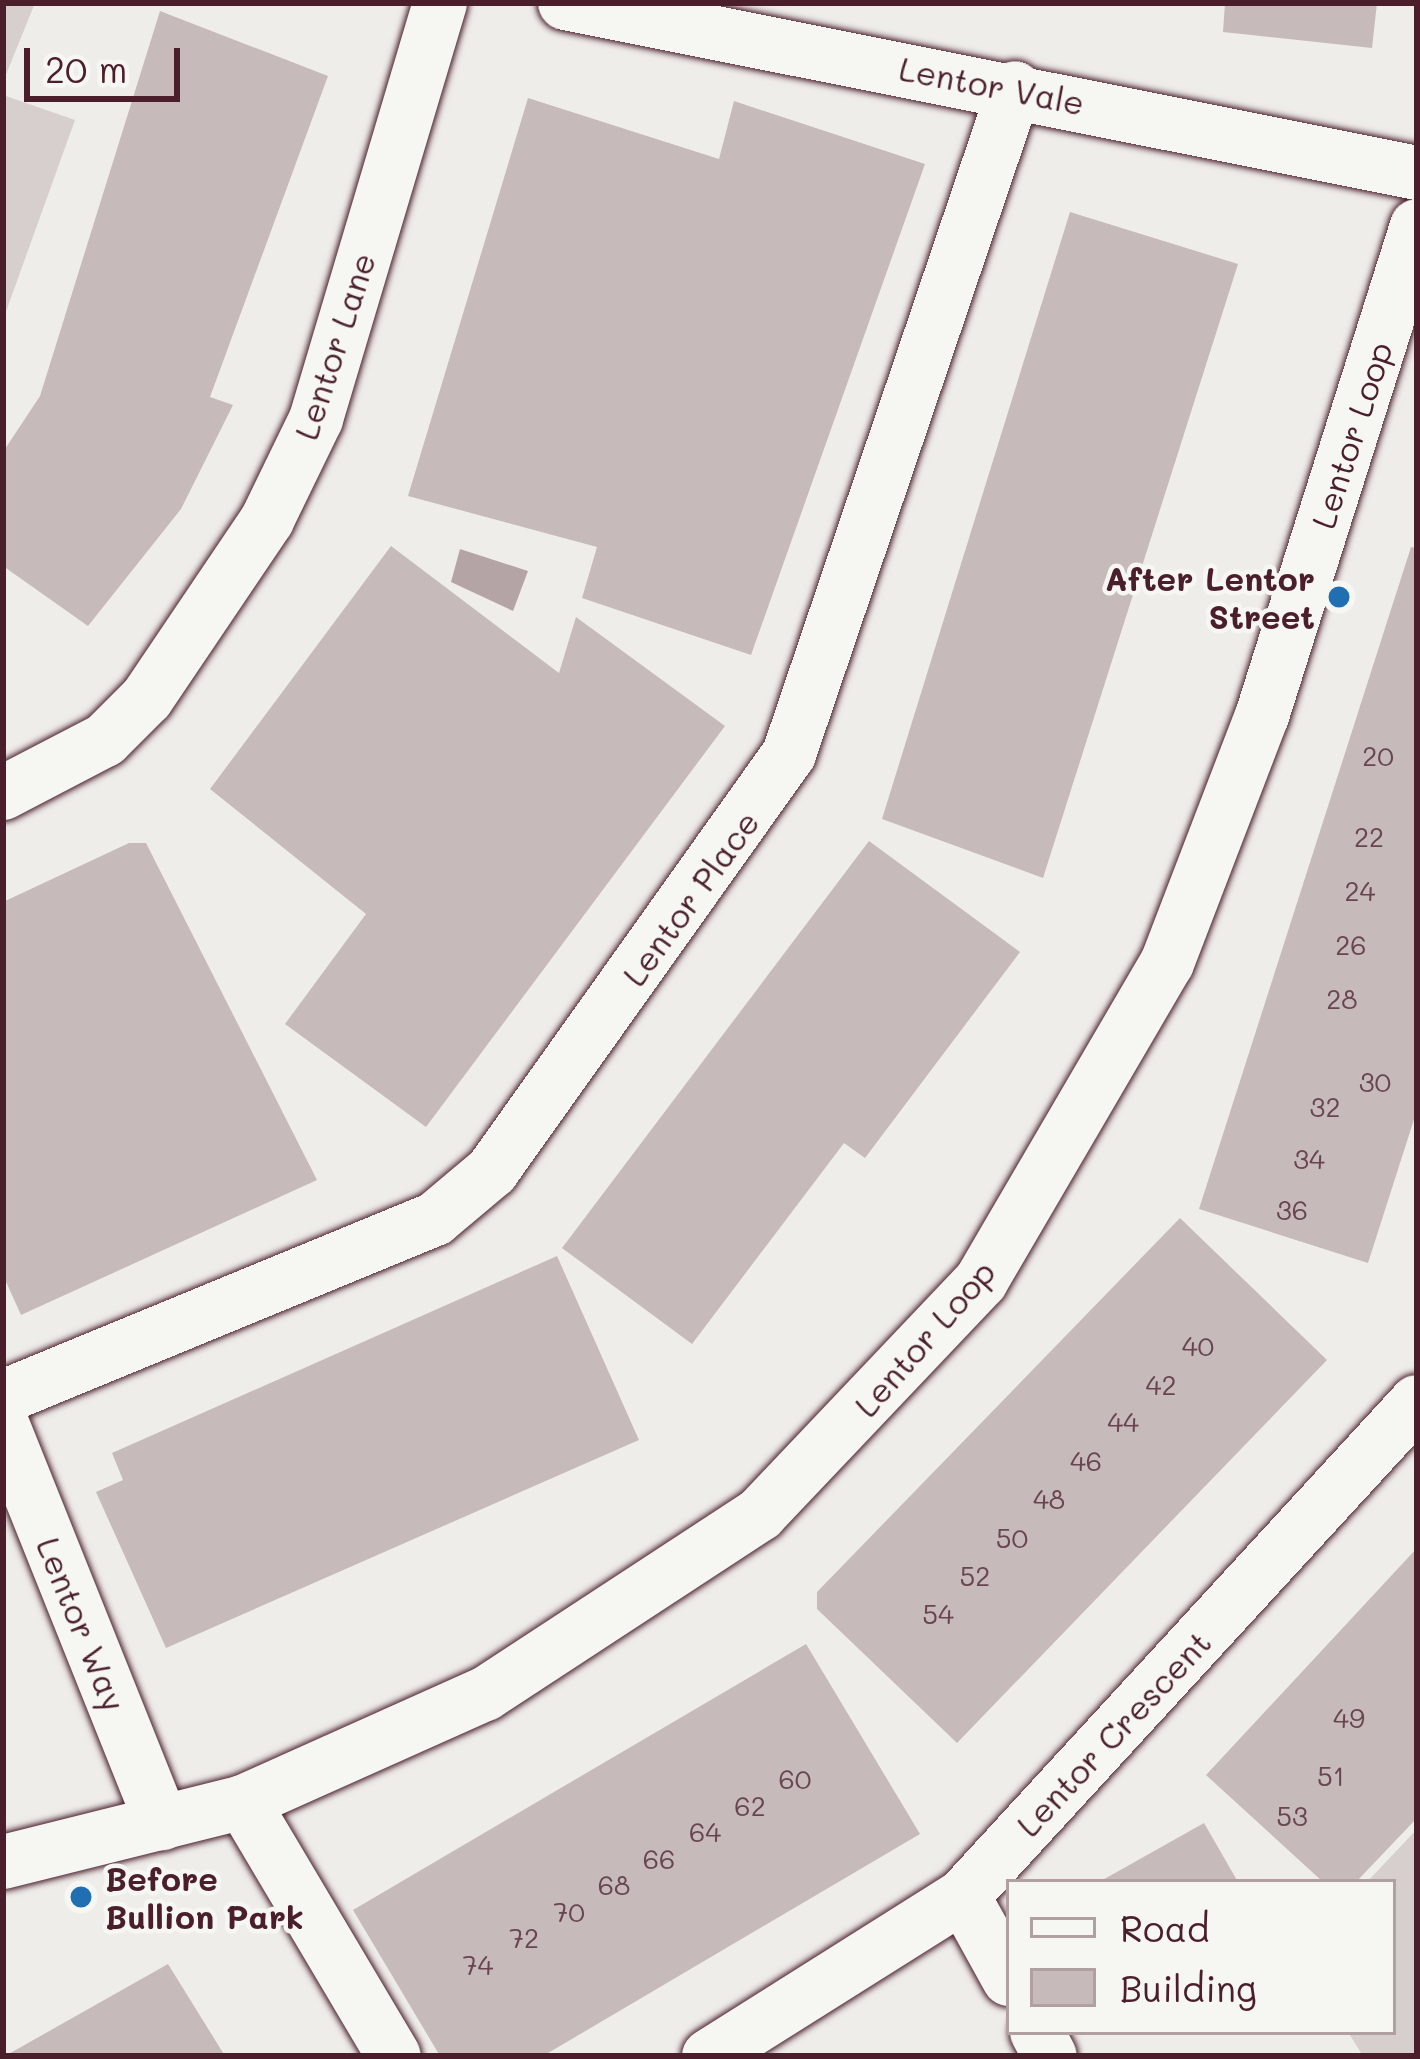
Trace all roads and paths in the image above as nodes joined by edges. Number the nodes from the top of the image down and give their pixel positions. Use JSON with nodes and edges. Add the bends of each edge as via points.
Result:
{"nodes":[{"id":1,"x":440,"y":3,"type":"edge"},
{"id":2,"x":565,"y":3,"type":"edge"},
{"id":3,"x":1015,"y":88,"type":"junction"},
{"id":4,"x":1417,"y":173,"type":"edge"},
{"id":5,"x":1417,"y":226,"type":"edge"},
{"id":6,"x":3,"y":793,"type":"edge"},
{"id":7,"x":3,"y":1397,"type":"edge"},
{"id":8,"x":1417,"y":1402,"type":"edge"},
{"id":9,"x":3,"y":1426,"type":"edge"},
{"id":10,"x":243,"y":1802,"type":"junction"},
{"id":11,"x":162,"y":1822,"type":"junction"},
{"id":12,"x":3,"y":1862,"type":"edge"},
{"id":13,"x":963,"y":1896,"type":"junction"},
{"id":14,"x":1006,"y":1974,"type":"edge"},
{"id":15,"x":394,"y":2056,"type":"edge"},
{"id":16,"x":709,"y":2056,"type":"edge"}],
"edges":[{"from":1,"to":6,"type":"street","name":"Lentor Lane","via":[[316,419],[267,520],[147,698],[105,740]]},
{"from":2,"to":3,"type":"street","name":"Lentor Vale"},
{"from":3,"to":4,"type":"street","name":"Lentor Vale"},
{"from":3,"to":7,"type":"street","name":"Lentor Place","via":[[789,754],[493,1171],[435,1219]]},
{"from":5,"to":10,"type":"street","name":"Lentor Loop","via":[[1262,716],[1167,963],[981,1281],[760,1514],[485,1694]]},
{"from":8,"to":13,"type":"street","name":"Lentor Crescent"},
{"from":9,"to":11,"type":"street","name":"Lentor Way"},
{"from":10,"to":11,"type":"street","name":"Lentor Loop"},
{"from":10,"to":15,"type":"street"},
{"from":11,"to":12,"type":"street","name":"Lentor Loop"},
{"from":13,"to":14,"type":"street"},
{"from":13,"to":16,"type":"street","name":"Lentor Crescent"}]}
